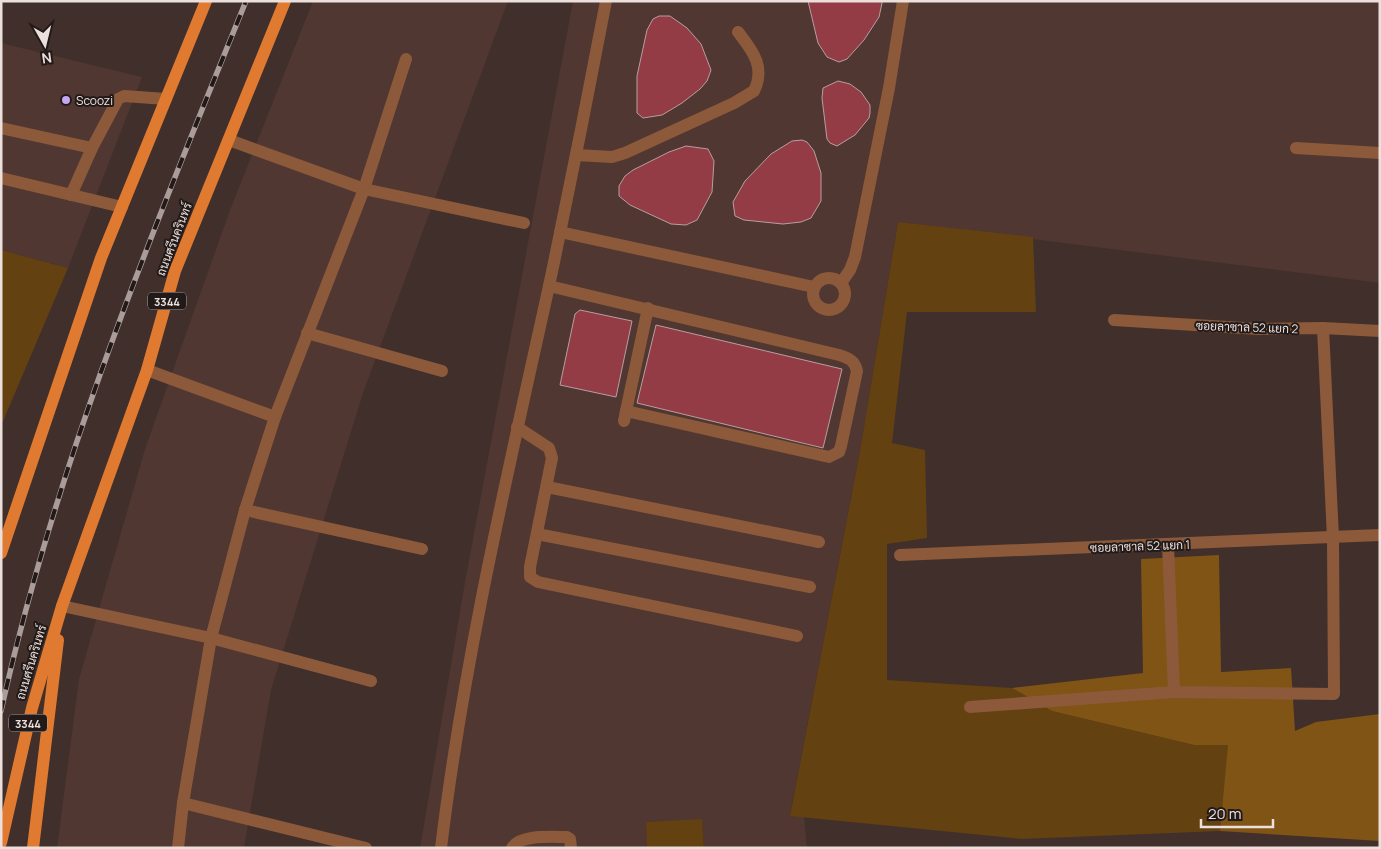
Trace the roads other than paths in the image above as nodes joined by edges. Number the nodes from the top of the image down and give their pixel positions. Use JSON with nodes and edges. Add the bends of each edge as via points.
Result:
{"nodes":[{"id":1,"x":206,"y":1,"type":"edge"},
{"id":2,"x":285,"y":1,"type":"edge"},
{"id":3,"x":606,"y":1,"type":"edge"},
{"id":4,"x":903,"y":1,"type":"edge"},
{"id":5,"x":738,"y":32,"type":"dead end"},
{"id":6,"x":406,"y":58,"type":"dead end"},
{"id":7,"x":166,"y":99,"type":"junction"},
{"id":8,"x":1,"y":128,"type":"edge"},
{"id":9,"x":229,"y":140,"type":"junction"},
{"id":10,"x":92,"y":148,"type":"junction"},
{"id":11,"x":1296,"y":148,"type":"dead end"},
{"id":12,"x":1380,"y":152,"type":"edge"},
{"id":13,"x":576,"y":155,"type":"junction"},
{"id":14,"x":1,"y":178,"type":"edge"},
{"id":15,"x":364,"y":189,"type":"junction"},
{"id":16,"x":71,"y":195,"type":"junction"},
{"id":17,"x":122,"y":207,"type":"junction"},
{"id":18,"x":524,"y":223,"type":"dead end"},
{"id":19,"x":560,"y":232,"type":"junction"},
{"id":20,"x":841,"y":283,"type":"junction"},
{"id":21,"x":549,"y":286,"type":"junction"},
{"id":22,"x":814,"y":287,"type":"junction"},
{"id":23,"x":648,"y":308,"type":"junction"},
{"id":24,"x":1114,"y":320,"type":"dead end"},
{"id":25,"x":1323,"y":328,"type":"junction"},
{"id":26,"x":1380,"y":331,"type":"edge"},
{"id":27,"x":307,"y":333,"type":"junction"},
{"id":28,"x":147,"y":370,"type":"junction"},
{"id":29,"x":442,"y":371,"type":"dead end"},
{"id":30,"x":274,"y":417,"type":"junction"},
{"id":31,"x":517,"y":427,"type":"junction"},
{"id":32,"x":547,"y":487,"type":"junction"},
{"id":33,"x":245,"y":510,"type":"junction"},
{"id":34,"x":537,"y":534,"type":"junction"},
{"id":35,"x":1380,"y":535,"type":"edge"},
{"id":36,"x":1333,"y":538,"type":"junction"},
{"id":37,"x":819,"y":542,"type":"dead end"},
{"id":38,"x":1168,"y":544,"type":"junction"},
{"id":39,"x":422,"y":549,"type":"dead end"},
{"id":40,"x":2,"y":554,"type":"edge"},
{"id":41,"x":900,"y":555,"type":"dead end"},
{"id":42,"x":810,"y":587,"type":"dead end"},
{"id":43,"x":62,"y":606,"type":"junction"},
{"id":44,"x":797,"y":636,"type":"dead end"},
{"id":45,"x":211,"y":638,"type":"junction"},
{"id":46,"x":371,"y":682,"type":"dead end"},
{"id":47,"x":1174,"y":692,"type":"junction"},
{"id":48,"x":970,"y":707,"type":"dead end"},
{"id":49,"x":183,"y":803,"type":"junction"},
{"id":50,"x":1,"y":843,"type":"edge"},
{"id":51,"x":33,"y":848,"type":"edge"},
{"id":52,"x":178,"y":848,"type":"edge"},
{"id":53,"x":366,"y":848,"type":"edge"},
{"id":54,"x":441,"y":848,"type":"edge"},
{"id":55,"x":512,"y":848,"type":"edge"},
{"id":56,"x":571,"y":848,"type":"edge"}],
"edges":[{"from":1,"to":7,"type":"main road"},
{"from":2,"to":9,"type":"main road","name":"ถนนศรีนครินทร์","number":"3344"},
{"from":3,"to":13,"type":"street"},
{"from":4,"to":20,"type":"street","via":[[856,257]]},
{"from":5,"to":13,"type":"street","via":[[760,71],[754,91],[625,153],[599,158]]},
{"from":6,"to":15,"type":"street"},
{"from":7,"to":10,"type":"street","via":[[124,96],[118,99]]},
{"from":7,"to":17,"type":"main road"},
{"from":8,"to":10,"type":"street"},
{"from":9,"to":15,"type":"street"},
{"from":9,"to":28,"type":"main road","name":"ถนนศรีนครินทร์","number":"3344","via":[[175,271]]},
{"from":10,"to":16,"type":"street"},
{"from":11,"to":12,"type":"street"},
{"from":13,"to":19,"type":"street"},
{"from":14,"to":16,"type":"street"},
{"from":15,"to":18,"type":"street"},
{"from":15,"to":27,"type":"street"},
{"from":16,"to":17,"type":"street"},
{"from":17,"to":40,"type":"main road","via":[[100,258]]},
{"from":19,"to":21,"type":"street"},
{"from":19,"to":22,"type":"street"},
{"from":20,"to":22,"type":"street","via":[[826,278]]},
{"from":20,"to":22,"type":"street","via":[[846,295],[844,302],[833,310],[819,307],[814,301]]},
{"from":21,"to":23,"type":"street"},
{"from":21,"to":31,"type":"street"},
{"from":23,"to":23,"type":"street","via":[[848,358],[856,366],[855,382],[839,452],[829,457],[625,416]]},
{"from":24,"to":25,"type":"street","name":"ซอยลาซาล 52 แยก 2","via":[[1259,329]]},
{"from":25,"to":26,"type":"street","name":"ซอยลาซาล 52 แยก 2"},
{"from":25,"to":36,"type":"street"},
{"from":27,"to":29,"type":"street"},
{"from":27,"to":30,"type":"street"},
{"from":28,"to":30,"type":"street"},
{"from":28,"to":43,"type":"main road","name":"ถนนศรีนครินทร์","number":"3344"},
{"from":30,"to":33,"type":"street"},
{"from":31,"to":32,"type":"street","via":[[544,444],[552,454]]},
{"from":31,"to":54,"type":"street","via":[[450,776]]},
{"from":32,"to":34,"type":"street"},
{"from":32,"to":37,"type":"street"},
{"from":33,"to":39,"type":"street"},
{"from":33,"to":45,"type":"street"},
{"from":34,"to":42,"type":"street"},
{"from":34,"to":44,"type":"street","via":[[530,576],[538,582]]},
{"from":35,"to":36,"type":"street","name":"ซอยลาซาล 52 แยก 1"},
{"from":36,"to":38,"type":"street","name":"ซอยลาซาล 52 แยก 1"},
{"from":36,"to":47,"type":"street","via":[[1334,694]]},
{"from":38,"to":41,"type":"street","name":"ซอยลาซาล 52 แยก 1"},
{"from":38,"to":47,"type":"street"},
{"from":43,"to":45,"type":"street"},
{"from":43,"to":50,"type":"main road","name":"ถนนศรีนครินทร์","number":"3344","via":[[32,708]]},
{"from":43,"to":51,"type":"main road","name":"ถนนศรีนครินทร์","number":"3344"},
{"from":45,"to":46,"type":"street"},
{"from":45,"to":49,"type":"street"},
{"from":47,"to":48,"type":"street"},
{"from":49,"to":52,"type":"street"},
{"from":49,"to":53,"type":"street"},
{"from":55,"to":56,"type":"street","via":[[526,839],[567,837]]}]}
